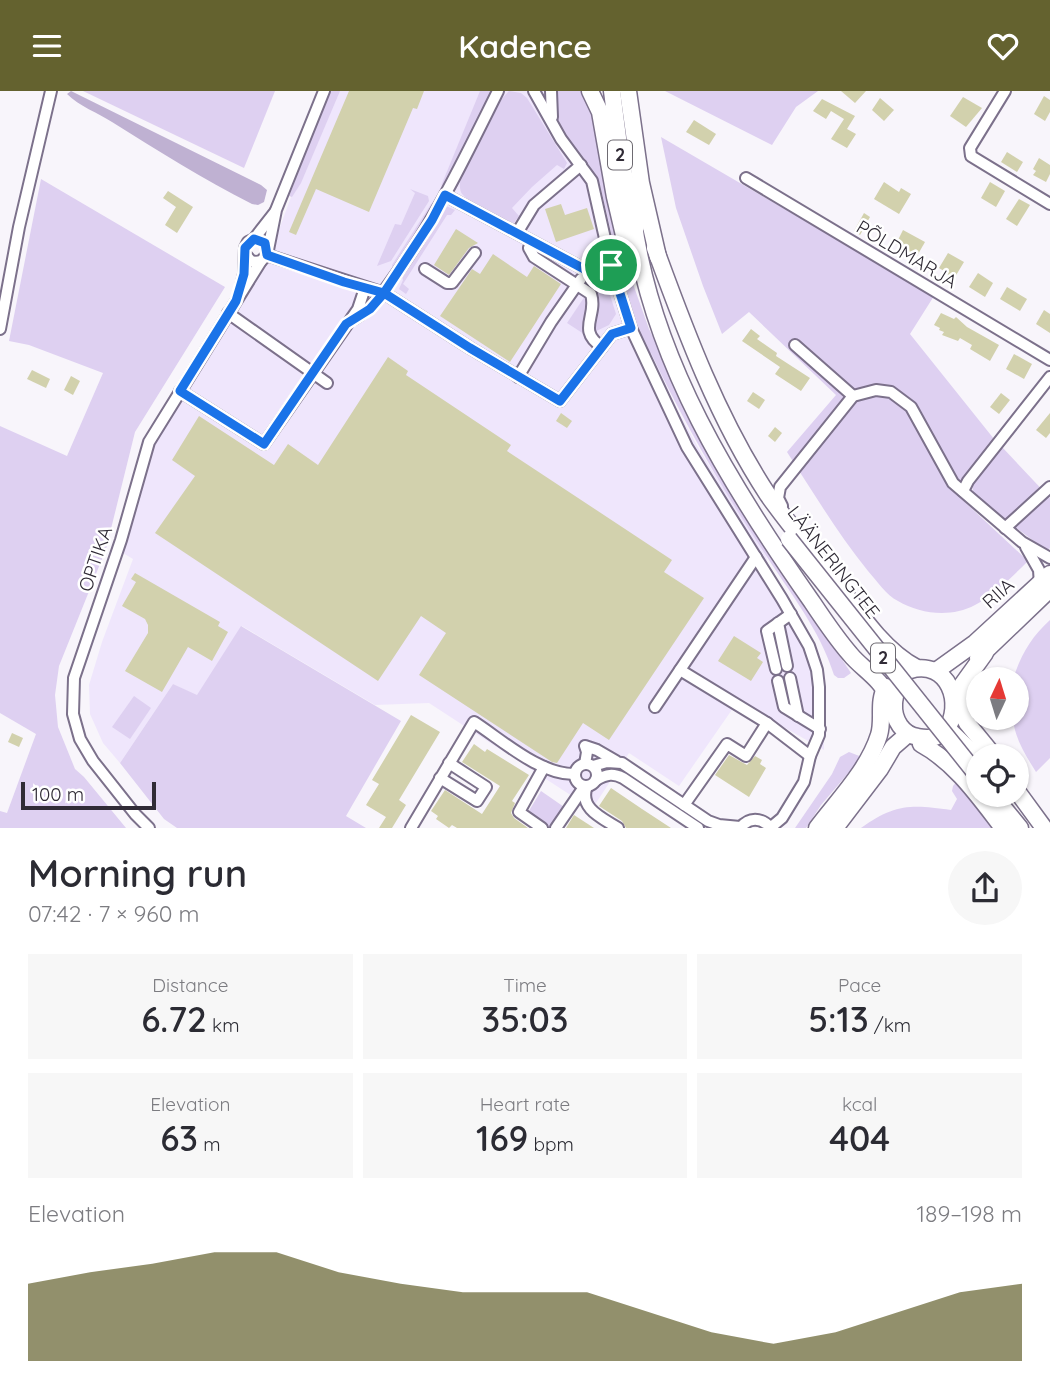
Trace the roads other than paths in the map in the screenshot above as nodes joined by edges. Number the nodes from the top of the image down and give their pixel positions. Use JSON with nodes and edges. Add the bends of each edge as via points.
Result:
{"nodes":[{"id":1,"x":51,"y":91,"type":"edge"},
{"id":2,"x":324,"y":91,"type":"edge"},
{"id":3,"x":498,"y":91,"type":"edge"},
{"id":4,"x":534,"y":91,"type":"edge"},
{"id":5,"x":551,"y":91,"type":"edge"},
{"id":6,"x":590,"y":91,"type":"edge"},
{"id":7,"x":612,"y":91,"type":"edge"},
{"id":8,"x":628,"y":91,"type":"edge"},
{"id":9,"x":1005,"y":91,"type":"edge"},
{"id":10,"x":553,"y":124,"type":"junction"},
{"id":11,"x":581,"y":165,"type":"junction"},
{"id":12,"x":746,"y":178,"type":"dead end"},
{"id":13,"x":445,"y":195,"type":"junction"},
{"id":14,"x":1050,"y":204,"type":"edge"},
{"id":15,"x":276,"y":210,"type":"junction"},
{"id":16,"x":633,"y":218,"type":"junction"},
{"id":17,"x":517,"y":233,"type":"junction"},
{"id":18,"x":254,"y":239,"type":"junction"},
{"id":19,"x":533,"y":242,"type":"junction"},
{"id":20,"x":655,"y":247,"type":"junction"},
{"id":21,"x":475,"y":253,"type":"dead end"},
{"id":22,"x":245,"y":254,"type":"junction"},
{"id":23,"x":264,"y":258,"type":"junction"},
{"id":24,"x":611,"y":265,"type":"junction"},
{"id":25,"x":425,"y":269,"type":"dead end"},
{"id":26,"x":586,"y":270,"type":"junction"},
{"id":27,"x":578,"y":285,"type":"junction"},
{"id":28,"x":365,"y":288,"type":"junction"},
{"id":29,"x":384,"y":293,"type":"junction"},
{"id":30,"x":236,"y":301,"type":"junction"},
{"id":31,"x":228,"y":313,"type":"junction"},
{"id":32,"x":346,"y":324,"type":"junction"},
{"id":33,"x":631,"y":328,"type":"junction"},
{"id":34,"x":0,"y":329,"type":"edge"},
{"id":35,"x":795,"y":345,"type":"dead end"},
{"id":36,"x":602,"y":347,"type":"junction"},
{"id":37,"x":685,"y":354,"type":"junction"},
{"id":38,"x":1050,"y":360,"type":"edge"},
{"id":39,"x":313,"y":373,"type":"junction"},
{"id":40,"x":518,"y":377,"type":"junction"},
{"id":41,"x":1050,"y":377,"type":"edge"},
{"id":42,"x":681,"y":381,"type":"junction"},
{"id":43,"x":327,"y":383,"type":"dead end"},
{"id":44,"x":180,"y":391,"type":"junction"},
{"id":45,"x":853,"y":396,"type":"junction"},
{"id":46,"x":1050,"y":487,"type":"edge"},
{"id":47,"x":963,"y":491,"type":"junction"},
{"id":48,"x":1005,"y":528,"type":"junction"},
{"id":49,"x":795,"y":538,"type":"junction"},
{"id":50,"x":1022,"y":542,"type":"junction"},
{"id":51,"x":756,"y":557,"type":"junction"},
{"id":52,"x":1050,"y":558,"type":"edge"},
{"id":53,"x":1046,"y":583,"type":"edge"},
{"id":54,"x":791,"y":614,"type":"junction"},
{"id":55,"x":980,"y":648,"type":"junction"},
{"id":56,"x":918,"y":668,"type":"junction"},
{"id":57,"x":680,"y":670,"type":"junction"},
{"id":58,"x":938,"y":675,"type":"junction"},
{"id":59,"x":887,"y":691,"type":"junction"},
{"id":60,"x":954,"y":694,"type":"junction"},
{"id":61,"x":655,"y":706,"type":"dead end"},
{"id":62,"x":888,"y":720,"type":"junction"},
{"id":63,"x":767,"y":723,"type":"junction"},
{"id":64,"x":954,"y":724,"type":"junction"},
{"id":65,"x":820,"y":729,"type":"junction"},
{"id":66,"x":910,"y":740,"type":"junction"},
{"id":67,"x":968,"y":744,"type":"edge"},
{"id":68,"x":974,"y":744,"type":"edge"},
{"id":69,"x":984,"y":744,"type":"edge"},
{"id":70,"x":810,"y":756,"type":"junction"},
{"id":71,"x":966,"y":760,"type":"edge"},
{"id":72,"x":616,"y":761,"type":"junction"},
{"id":73,"x":449,"y":763,"type":"junction"},
{"id":74,"x":589,"y":765,"type":"junction"},
{"id":75,"x":873,"y":766,"type":"junction"},
{"id":76,"x":544,"y":767,"type":"junction"},
{"id":77,"x":575,"y":774,"type":"junction"},
{"id":78,"x":440,"y":778,"type":"junction"},
{"id":79,"x":589,"y":784,"type":"junction"},
{"id":80,"x":684,"y":805,"type":"junction"},
{"id":81,"x":1003,"y":807,"type":"edge"},
{"id":82,"x":1029,"y":807,"type":"edge"},
{"id":83,"x":740,"y":827,"type":"edge"},
{"id":84,"x":149,"y":828,"type":"edge"},
{"id":85,"x":411,"y":828,"type":"edge"},
{"id":86,"x":542,"y":828,"type":"edge"},
{"id":87,"x":556,"y":828,"type":"edge"},
{"id":88,"x":618,"y":828,"type":"edge"},
{"id":89,"x":698,"y":828,"type":"edge"},
{"id":90,"x":771,"y":828,"type":"edge"},
{"id":91,"x":817,"y":828,"type":"edge"},
{"id":92,"x":835,"y":828,"type":"edge"},
{"id":93,"x":1003,"y":828,"type":"edge"},
{"id":94,"x":1020,"y":828,"type":"edge"},
{"id":95,"x":1044,"y":828,"type":"edge"}],
"edges":[{"from":1,"to":34,"type":"street"},
{"from":2,"to":15,"type":"street"},
{"from":3,"to":13,"type":"street"},
{"from":4,"to":10,"type":"street"},
{"from":5,"to":10,"type":"street"},
{"from":6,"to":42,"type":"highway","via":[[602,120],[633,272],[655,334]]},
{"from":7,"to":16,"type":"highway","name":"LÄÄNERINGTEE","number":"2"},
{"from":8,"to":20,"type":"highway","name":"LÄÄNERINGTEE","number":"2"},
{"from":9,"to":14,"type":"street","via":[[970,148],[971,156]]},
{"from":10,"to":11,"type":"street"},
{"from":11,"to":17,"type":"street","via":[[534,205]]},
{"from":11,"to":24,"type":"street","via":[[592,181]]},
{"from":12,"to":38,"type":"street","name":"PÕLDMARJA"},
{"from":13,"to":17,"type":"street"},
{"from":13,"to":29,"type":"street"},
{"from":15,"to":18,"type":"street"},
{"from":15,"to":23,"type":"street"},
{"from":16,"to":37,"type":"highway","name":"LÄÄNERINGTEE","number":"2","via":[[662,306]]},
{"from":16,"to":42,"type":"highway","via":[[646,282]]},
{"from":17,"to":19,"type":"street"},
{"from":18,"to":22,"type":"street"},
{"from":18,"to":23,"type":"street","via":[[265,243]]},
{"from":19,"to":26,"type":"street"},
{"from":19,"to":27,"type":"street","via":[[530,253]]},
{"from":20,"to":37,"type":"highway","name":"LÄÄNERINGTEE","number":"2"},
{"from":20,"to":49,"type":"highway","via":[[706,381]]},
{"from":21,"to":25,"type":"street","via":[[452,283]]},
{"from":22,"to":23,"type":"street","via":[[251,261]]},
{"from":22,"to":30,"type":"street","name":"OPTIKA"},
{"from":23,"to":28,"type":"street"},
{"from":23,"to":30,"type":"street","name":"OPTIKA"},
{"from":24,"to":26,"type":"street"},
{"from":24,"to":33,"type":"street"},
{"from":26,"to":27,"type":"street"},
{"from":27,"to":36,"type":"street","via":[[593,297],[588,332]]},
{"from":27,"to":40,"type":"street"},
{"from":28,"to":29,"type":"street"},
{"from":28,"to":32,"type":"street","via":[[358,309]]},
{"from":29,"to":32,"type":"street","via":[[370,309]]},
{"from":29,"to":40,"type":"street"},
{"from":30,"to":31,"type":"street","name":"OPTIKA"},
{"from":31,"to":39,"type":"street"},
{"from":31,"to":44,"type":"street","name":"OPTIKA"},
{"from":32,"to":39,"type":"street"},
{"from":33,"to":36,"type":"street","via":[[612,334]]},
{"from":33,"to":51,"type":"street","via":[[687,447]]},
{"from":35,"to":45,"type":"street"},
{"from":36,"to":40,"type":"street","via":[[560,401]]},
{"from":37,"to":49,"type":"highway","name":"LÄÄNERINGTEE","number":"2","via":[[739,464],[766,509]]},
{"from":39,"to":43,"type":"street"},
{"from":39,"to":44,"type":"street","via":[[264,444]]},
{"from":41,"to":47,"type":"street"},
{"from":42,"to":59,"type":"highway","via":[[731,478],[781,558],[851,656]]},
{"from":44,"to":84,"type":"street","name":"OPTIKA","via":[[147,448],[72,691],[72,714],[86,750]]},
{"from":45,"to":47,"type":"street","via":[[876,390],[905,401],[946,473]]},
{"from":45,"to":49,"type":"street","via":[[777,492]]},
{"from":46,"to":48,"type":"street"},
{"from":47,"to":48,"type":"street"},
{"from":48,"to":50,"type":"street"},
{"from":49,"to":56,"type":"highway","via":[[875,631]]},
{"from":49,"to":71,"type":"highway","name":"LÄÄNERINGTEE","number":"2","bridge":true},
{"from":50,"to":52,"type":"street"},
{"from":50,"to":53,"type":"street"},
{"from":51,"to":54,"type":"street"},
{"from":51,"to":57,"type":"street"},
{"from":53,"to":55,"type":"highway","name":"RIIA"},
{"from":54,"to":65,"type":"street","via":[[817,670]]},
{"from":54,"to":65,"type":"street","via":[[778,623],[785,707]]},
{"from":55,"to":58,"type":"highway","name":"RIIA"},
{"from":55,"to":60,"type":"highway","name":"RIIA","via":[[960,675]]},
{"from":55,"to":64,"type":"highway","name":"RIIA","via":[[962,685]]},
{"from":56,"to":58,"type":"highway"},
{"from":56,"to":59,"type":"highway","via":[[902,673]]},
{"from":57,"to":61,"type":"street"},
{"from":57,"to":63,"type":"street"},
{"from":58,"to":59,"type":"highway","via":[[912,676]]},
{"from":58,"to":60,"type":"highway"},
{"from":58,"to":64,"type":"highway","via":[[946,697],[945,722]]},
{"from":59,"to":62,"type":"highway"},
{"from":59,"to":66,"type":"highway","via":[[896,695],[895,713]]},
{"from":59,"to":75,"type":"highway"},
{"from":60,"to":64,"type":"highway"},
{"from":62,"to":66,"type":"highway"},
{"from":62,"to":75,"type":"highway"},
{"from":63,"to":70,"type":"street"},
{"from":63,"to":80,"type":"street","via":[[746,756],[727,744]]},
{"from":64,"to":66,"type":"highway","via":[[939,743]]},
{"from":64,"to":67,"type":"highway"},
{"from":64,"to":68,"type":"highway"},
{"from":64,"to":69,"type":"highway","via":[[967,723]]},
{"from":65,"to":70,"type":"street"},
{"from":66,"to":75,"type":"highway"},
{"from":66,"to":93,"type":"highway","via":[[935,752],[958,772]]},
{"from":70,"to":90,"type":"street","via":[[804,782]]},
{"from":72,"to":74,"type":"street"},
{"from":72,"to":74,"type":"street","via":[[585,746]]},
{"from":72,"to":80,"type":"street"},
{"from":73,"to":76,"type":"street","via":[[474,722]]},
{"from":73,"to":78,"type":"street"},
{"from":73,"to":78,"type":"street","via":[[486,787],[477,801]]},
{"from":74,"to":77,"type":"street","via":[[579,766]]},
{"from":74,"to":79,"type":"street","via":[[597,771]]},
{"from":75,"to":91,"type":"highway"},
{"from":75,"to":92,"type":"highway"},
{"from":76,"to":77,"type":"street"},
{"from":76,"to":86,"type":"street","via":[[519,812]]},
{"from":77,"to":79,"type":"street","via":[[576,781]]},
{"from":78,"to":85,"type":"street"},
{"from":79,"to":87,"type":"street"},
{"from":79,"to":88,"type":"street","via":[[584,801]]},
{"from":79,"to":89,"type":"street","via":[[615,774]]},
{"from":80,"to":83,"type":"street","via":[[719,825]]},
{"from":81,"to":94,"type":"highway"},
{"from":82,"to":95,"type":"highway"},
{"from":83,"to":90,"type":"street","via":[[756,819]]}]}
